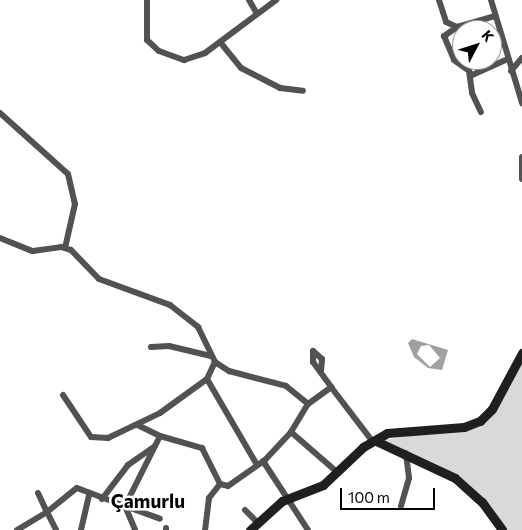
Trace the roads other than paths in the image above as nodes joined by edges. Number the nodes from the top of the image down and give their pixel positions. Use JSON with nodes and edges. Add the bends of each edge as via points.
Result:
{"nodes":[{"id":1,"x":147,"y":0,"type":"edge"},
{"id":2,"x":276,"y":0,"type":"edge"},
{"id":3,"x":439,"y":0,"type":"edge"},
{"id":4,"x":491,"y":0,"type":"edge"},
{"id":5,"x":251,"y":1,"type":"edge"},
{"id":6,"x":257,"y":14,"type":"junction"},
{"id":7,"x":495,"y":16,"type":"junction"},
{"id":8,"x":481,"y":20,"type":"edge"},
{"id":9,"x":452,"y":25,"type":"edge"},
{"id":10,"x":452,"y":30,"type":"edge"},
{"id":11,"x":220,"y":42,"type":"junction"},
{"id":12,"x":452,"y":55,"type":"edge"},
{"id":13,"x":508,"y":57,"type":"junction"},
{"id":14,"x":522,"y":58,"type":"edge"},
{"id":15,"x":465,"y":70,"type":"edge"},
{"id":16,"x":511,"y":70,"type":"junction"},
{"id":17,"x":470,"y":74,"type":"junction"},
{"id":18,"x":303,"y":91,"type":"dead end"},
{"id":19,"x":522,"y":103,"type":"edge"},
{"id":20,"x":481,"y":112,"type":"dead end"},
{"id":21,"x":0,"y":113,"type":"edge"},
{"id":22,"x":522,"y":157,"type":"edge"},
{"id":23,"x":522,"y":179,"type":"edge"},
{"id":24,"x":0,"y":238,"type":"edge"},
{"id":25,"x":65,"y":248,"type":"junction"},
{"id":26,"x":152,"y":348,"type":"dead end"},
{"id":27,"x":521,"y":355,"type":"edge"},
{"id":28,"x":211,"y":356,"type":"junction"},
{"id":29,"x":215,"y":362,"type":"junction"},
{"id":30,"x":320,"y":371,"type":"dead end"},
{"id":31,"x":207,"y":379,"type":"junction"},
{"id":32,"x":331,"y":387,"type":"junction"},
{"id":33,"x":63,"y":395,"type":"dead end"},
{"id":34,"x":308,"y":404,"type":"junction"},
{"id":35,"x":136,"y":425,"type":"junction"},
{"id":36,"x":291,"y":432,"type":"junction"},
{"id":37,"x":160,"y":436,"type":"junction"},
{"id":38,"x":375,"y":441,"type":"junction"},
{"id":39,"x":155,"y":446,"type":"junction"},
{"id":40,"x":406,"y":453,"type":"junction"},
{"id":41,"x":260,"y":463,"type":"junction"},
{"id":42,"x":337,"y":472,"type":"junction"},
{"id":43,"x":220,"y":484,"type":"junction"},
{"id":44,"x":38,"y":494,"type":"dead end"},
{"id":45,"x":89,"y":494,"type":"junction"},
{"id":46,"x":289,"y":498,"type":"junction"},
{"id":47,"x":102,"y":499,"type":"junction"},
{"id":48,"x":125,"y":506,"type":"junction"},
{"id":49,"x":401,"y":506,"type":"dead end"},
{"id":50,"x":245,"y":510,"type":"dead end"},
{"id":51,"x":47,"y":512,"type":"junction"},
{"id":52,"x":160,"y":519,"type":"dead end"},
{"id":53,"x":257,"y":522,"type":"junction"},
{"id":54,"x":17,"y":530,"type":"edge"},
{"id":55,"x":56,"y":530,"type":"edge"},
{"id":56,"x":81,"y":530,"type":"edge"},
{"id":57,"x":135,"y":530,"type":"edge"},
{"id":58,"x":205,"y":530,"type":"edge"},
{"id":59,"x":250,"y":530,"type":"edge"},
{"id":60,"x":308,"y":530,"type":"edge"},
{"id":61,"x":502,"y":530,"type":"edge"}],
"edges":[{"from":1,"to":11,"type":"street","via":[[147,40],[159,51],[184,60]]},
{"from":2,"to":6,"type":"street"},
{"from":3,"to":9,"type":"street","via":[[446,22]]},
{"from":4,"to":7,"type":"street"},
{"from":5,"to":6,"type":"street"},
{"from":6,"to":11,"type":"street"},
{"from":7,"to":8,"type":"street"},
{"from":7,"to":13,"type":"street"},
{"from":10,"to":12,"type":"street","via":[[444,36]]},
{"from":11,"to":18,"type":"street","via":[[241,68],[280,88]]},
{"from":13,"to":16,"type":"street"},
{"from":13,"to":17,"type":"street"},
{"from":14,"to":16,"type":"street"},
{"from":15,"to":17,"type":"street"},
{"from":16,"to":19,"type":"street"},
{"from":17,"to":20,"type":"street"},
{"from":21,"to":25,"type":"street","via":[[68,174],[75,204]]},
{"from":22,"to":23,"type":"street"},
{"from":24,"to":25,"type":"street","via":[[33,251]]},
{"from":25,"to":28,"type":"street","via":[[99,279],[123,285],[186,316],[198,327]]},
{"from":26,"to":28,"type":"street","via":[[169,346]]},
{"from":27,"to":38,"type":"street","via":[[492,409],[480,421],[464,428],[387,433]]},
{"from":28,"to":29,"type":"street"},
{"from":29,"to":31,"type":"street"},
{"from":29,"to":34,"type":"street","via":[[229,371],[286,386]]},
{"from":30,"to":32,"type":"street"},
{"from":31,"to":35,"type":"street"},
{"from":31,"to":41,"type":"street"},
{"from":32,"to":34,"type":"street"},
{"from":32,"to":38,"type":"street"},
{"from":33,"to":35,"type":"street","via":[[91,437],[108,438]]},
{"from":34,"to":36,"type":"street"},
{"from":35,"to":37,"type":"street"},
{"from":36,"to":41,"type":"street"},
{"from":36,"to":42,"type":"street"},
{"from":37,"to":39,"type":"street"},
{"from":37,"to":43,"type":"street","via":[[202,448]]},
{"from":38,"to":40,"type":"street"},
{"from":38,"to":42,"type":"street"},
{"from":39,"to":47,"type":"street","via":[[128,466]]},
{"from":39,"to":48,"type":"street"},
{"from":40,"to":49,"type":"street","via":[[409,478]]},
{"from":40,"to":61,"type":"street","via":[[454,478],[482,502]]},
{"from":41,"to":43,"type":"street","via":[[228,486]]},
{"from":41,"to":46,"type":"street"},
{"from":42,"to":46,"type":"street","via":[[324,485]]},
{"from":43,"to":58,"type":"street","via":[[209,498]]},
{"from":44,"to":51,"type":"street"},
{"from":45,"to":47,"type":"street"},
{"from":45,"to":51,"type":"street","via":[[73,489]]},
{"from":45,"to":56,"type":"street"},
{"from":46,"to":53,"type":"street"},
{"from":46,"to":60,"type":"street"},
{"from":47,"to":48,"type":"street"},
{"from":48,"to":52,"type":"street"},
{"from":48,"to":57,"type":"street"},
{"from":50,"to":53,"type":"street"},
{"from":51,"to":54,"type":"street"},
{"from":51,"to":55,"type":"street"},
{"from":53,"to":59,"type":"street"}]}
